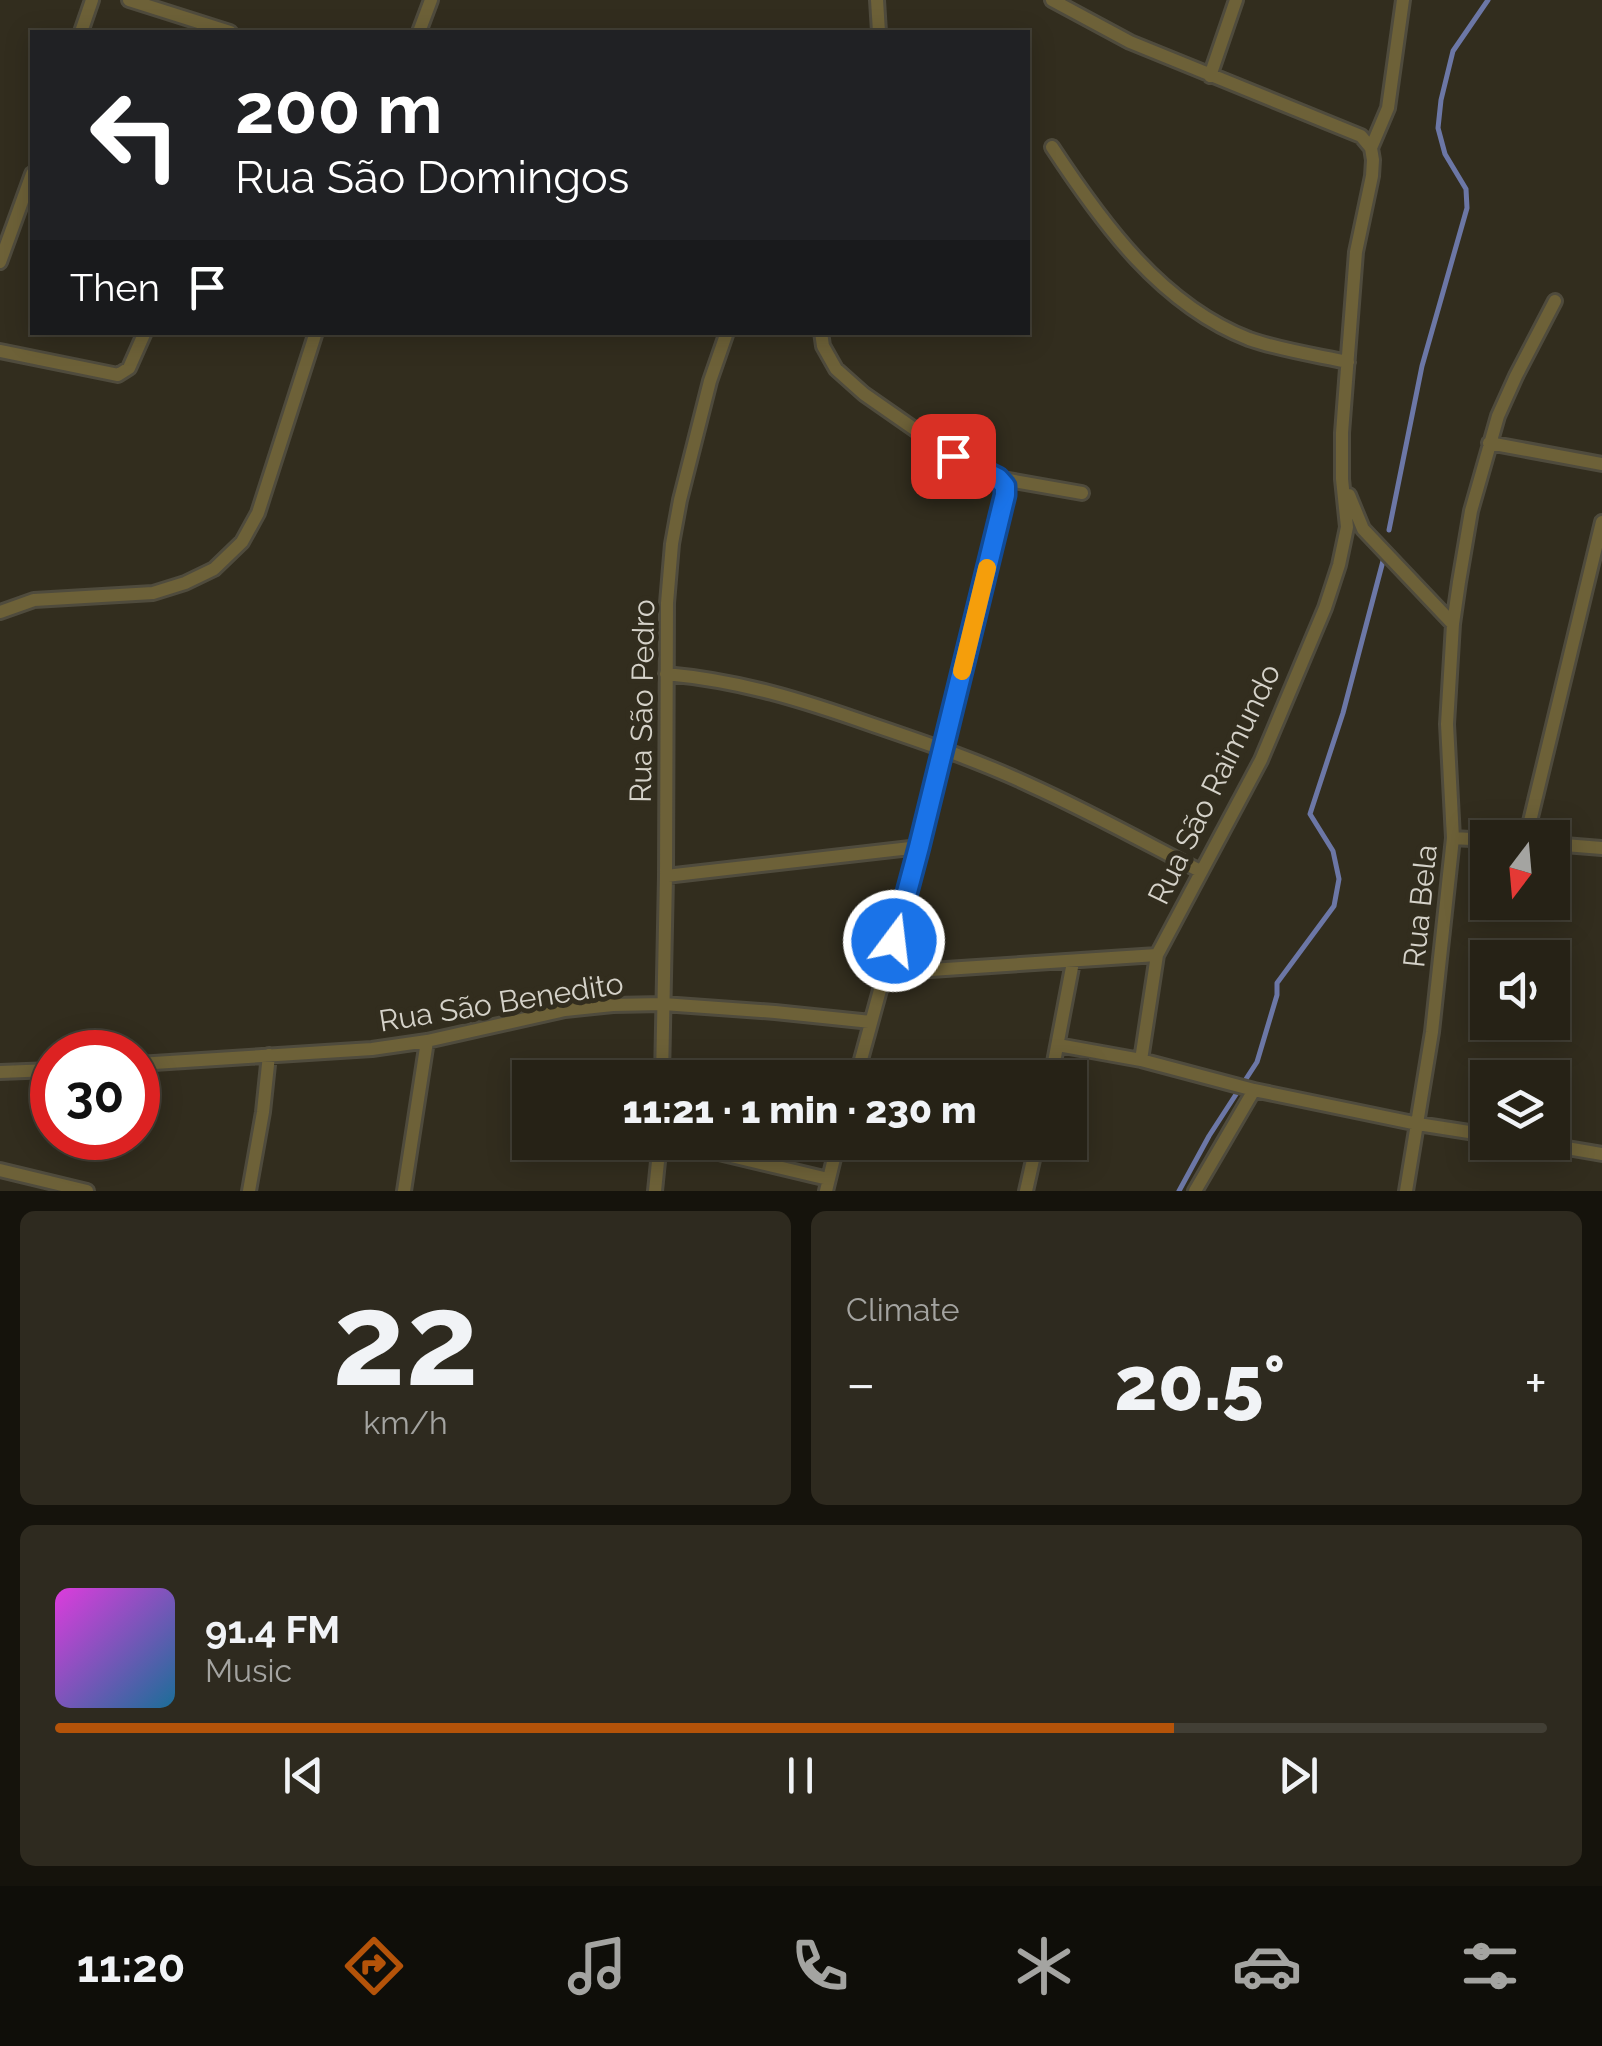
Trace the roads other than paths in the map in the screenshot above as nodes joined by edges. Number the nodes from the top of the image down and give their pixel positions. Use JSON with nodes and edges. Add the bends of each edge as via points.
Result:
{"nodes":[{"id":1,"x":92,"y":0,"type":"edge"},
{"id":2,"x":128,"y":0,"type":"edge"},
{"id":3,"x":431,"y":0,"type":"edge"},
{"id":4,"x":877,"y":0,"type":"edge"},
{"id":5,"x":1052,"y":0,"type":"edge"},
{"id":6,"x":1236,"y":0,"type":"edge"},
{"id":7,"x":1404,"y":0,"type":"edge"},
{"id":8,"x":82,"y":30,"type":"edge"},
{"id":9,"x":224,"y":30,"type":"edge"},
{"id":10,"x":421,"y":30,"type":"edge"},
{"id":11,"x":879,"y":30,"type":"edge"},
{"id":12,"x":1210,"y":76,"type":"junction"},
{"id":13,"x":1052,"y":147,"type":"dead end"},
{"id":14,"x":1371,"y":148,"type":"junction"},
{"id":15,"x":30,"y":180,"type":"edge"},
{"id":16,"x":0,"y":262,"type":"edge"},
{"id":17,"x":1555,"y":301,"type":"dead end"},
{"id":18,"x":144,"y":335,"type":"edge"},
{"id":19,"x":315,"y":335,"type":"edge"},
{"id":20,"x":726,"y":335,"type":"edge"},
{"id":21,"x":821,"y":335,"type":"edge"},
{"id":22,"x":0,"y":352,"type":"edge"},
{"id":23,"x":1348,"y":362,"type":"junction"},
{"id":24,"x":1490,"y":443,"type":"junction"},
{"id":25,"x":1602,"y":464,"type":"edge"},
{"id":26,"x":998,"y":478,"type":"junction"},
{"id":27,"x":1342,"y":479,"type":"junction"},
{"id":28,"x":1082,"y":493,"type":"dead end"},
{"id":29,"x":1602,"y":522,"type":"edge"},
{"id":30,"x":0,"y":612,"type":"edge"},
{"id":31,"x":1452,"y":624,"type":"junction"},
{"id":32,"x":666,"y":674,"type":"junction"},
{"id":33,"x":943,"y":748,"type":"junction"},
{"id":34,"x":1530,"y":820,"type":"edge"},
{"id":35,"x":1453,"y":838,"type":"junction"},
{"id":36,"x":1470,"y":839,"type":"edge"},
{"id":37,"x":1570,"y":845,"type":"edge"},
{"id":38,"x":919,"y":847,"type":"junction"},
{"id":39,"x":1602,"y":848,"type":"edge"},
{"id":40,"x":1200,"y":871,"type":"junction"},
{"id":41,"x":666,"y":876,"type":"junction"},
{"id":42,"x":1157,"y":955,"type":"junction"},
{"id":43,"x":1073,"y":962,"type":"junction"},
{"id":44,"x":885,"y":973,"type":"junction"},
{"id":45,"x":663,"y":1004,"type":"junction"},
{"id":46,"x":871,"y":1022,"type":"junction"},
{"id":47,"x":427,"y":1041,"type":"junction"},
{"id":48,"x":1058,"y":1046,"type":"junction"},
{"id":49,"x":269,"y":1055,"type":"junction"},
{"id":50,"x":662,"y":1060,"type":"edge"},
{"id":51,"x":861,"y":1060,"type":"edge"},
{"id":52,"x":1055,"y":1060,"type":"edge"},
{"id":53,"x":1140,"y":1060,"type":"junction"},
{"id":54,"x":160,"y":1062,"type":"edge"},
{"id":55,"x":30,"y":1071,"type":"edge"},
{"id":56,"x":0,"y":1072,"type":"edge"},
{"id":57,"x":1253,"y":1089,"type":"junction"},
{"id":58,"x":1418,"y":1124,"type":"junction"},
{"id":59,"x":1470,"y":1132,"type":"edge"},
{"id":60,"x":1570,"y":1149,"type":"edge"},
{"id":61,"x":1602,"y":1154,"type":"edge"},
{"id":62,"x":658,"y":1160,"type":"edge"},
{"id":63,"x":737,"y":1160,"type":"edge"},
{"id":64,"x":833,"y":1160,"type":"edge"},
{"id":65,"x":1033,"y":1160,"type":"edge"},
{"id":66,"x":0,"y":1170,"type":"edge"},
{"id":67,"x":827,"y":1185,"type":"edge"},
{"id":68,"x":87,"y":1191,"type":"edge"},
{"id":69,"x":249,"y":1191,"type":"edge"},
{"id":70,"x":404,"y":1191,"type":"edge"},
{"id":71,"x":655,"y":1191,"type":"edge"},
{"id":72,"x":1026,"y":1191,"type":"edge"},
{"id":73,"x":1195,"y":1191,"type":"edge"},
{"id":74,"x":1406,"y":1191,"type":"edge"}],
"edges":[{"from":1,"to":8,"type":"street"},
{"from":2,"to":9,"type":"street"},
{"from":3,"to":10,"type":"street"},
{"from":4,"to":11,"type":"street"},
{"from":5,"to":12,"type":"street"},
{"from":6,"to":12,"type":"street"},
{"from":7,"to":14,"type":"street","via":[[1388,108]]},
{"from":12,"to":14,"type":"street","via":[[1361,136]]},
{"from":13,"to":23,"type":"street","via":[[1133,255],[1212,322],[1253,340]]},
{"from":14,"to":23,"type":"street","name":"Rua São Raimundo"},
{"from":15,"to":16,"type":"street"},
{"from":17,"to":24,"type":"street","name":"Rua Bela"},
{"from":18,"to":22,"type":"street","via":[[129,368],[118,375]]},
{"from":19,"to":30,"type":"street","via":[[258,513],[242,542],[214,568],[153,593],[34,600]]},
{"from":20,"to":32,"type":"street","name":"Rua São Pedro","via":[[672,544]]},
{"from":21,"to":26,"type":"street","via":[[836,369],[864,394],[953,456]]},
{"from":23,"to":27,"type":"street","name":"Rua São Raimundo"},
{"from":24,"to":25,"type":"street"},
{"from":24,"to":31,"type":"street","name":"Rua Bela"},
{"from":26,"to":28,"type":"street"},
{"from":26,"to":33,"type":"street","via":[[1005,495]]},
{"from":27,"to":31,"type":"street","via":[[1363,529]]},
{"from":27,"to":40,"type":"street","name":"Rua São Raimundo","via":[[1347,527],[1325,608],[1262,760]]},
{"from":29,"to":34,"type":"street"},
{"from":31,"to":35,"type":"street","name":"Rua Bela","via":[[1447,724]]},
{"from":32,"to":33,"type":"street","via":[[758,688]]},
{"from":32,"to":41,"type":"street","name":"Rua São Pedro"},
{"from":33,"to":38,"type":"street"},
{"from":33,"to":40,"type":"street"},
{"from":35,"to":36,"type":"street"},
{"from":35,"to":58,"type":"street","name":"Rua Bela"},
{"from":37,"to":39,"type":"street"},
{"from":38,"to":41,"type":"street"},
{"from":38,"to":44,"type":"street"},
{"from":40,"to":42,"type":"street","name":"Rua São Raimundo"},
{"from":41,"to":45,"type":"street","name":"Rua São Pedro"},
{"from":42,"to":43,"type":"street"},
{"from":42,"to":53,"type":"street","name":"Rua São Raimundo"},
{"from":43,"to":44,"type":"street"},
{"from":43,"to":48,"type":"street"},
{"from":44,"to":46,"type":"street"},
{"from":45,"to":46,"type":"street","name":"Rua São Benedito"},
{"from":45,"to":47,"type":"street","name":"Rua São Benedito","via":[[565,1010]]},
{"from":45,"to":50,"type":"street","name":"Rua São Pedro"},
{"from":46,"to":51,"type":"street"},
{"from":47,"to":49,"type":"street","name":"Rua São Benedito"},
{"from":47,"to":70,"type":"street"},
{"from":48,"to":52,"type":"street"},
{"from":48,"to":53,"type":"street"},
{"from":49,"to":54,"type":"street","name":"Rua São Benedito"},
{"from":49,"to":69,"type":"street"},
{"from":53,"to":57,"type":"street"},
{"from":55,"to":56,"type":"street"},
{"from":57,"to":58,"type":"street"},
{"from":57,"to":73,"type":"street"},
{"from":58,"to":59,"type":"street"},
{"from":58,"to":74,"type":"street","name":"Rua Bela"},
{"from":60,"to":61,"type":"street"},
{"from":62,"to":71,"type":"street"},
{"from":63,"to":67,"type":"street"},
{"from":64,"to":67,"type":"street"},
{"from":65,"to":72,"type":"street"},
{"from":66,"to":68,"type":"street"}]}
